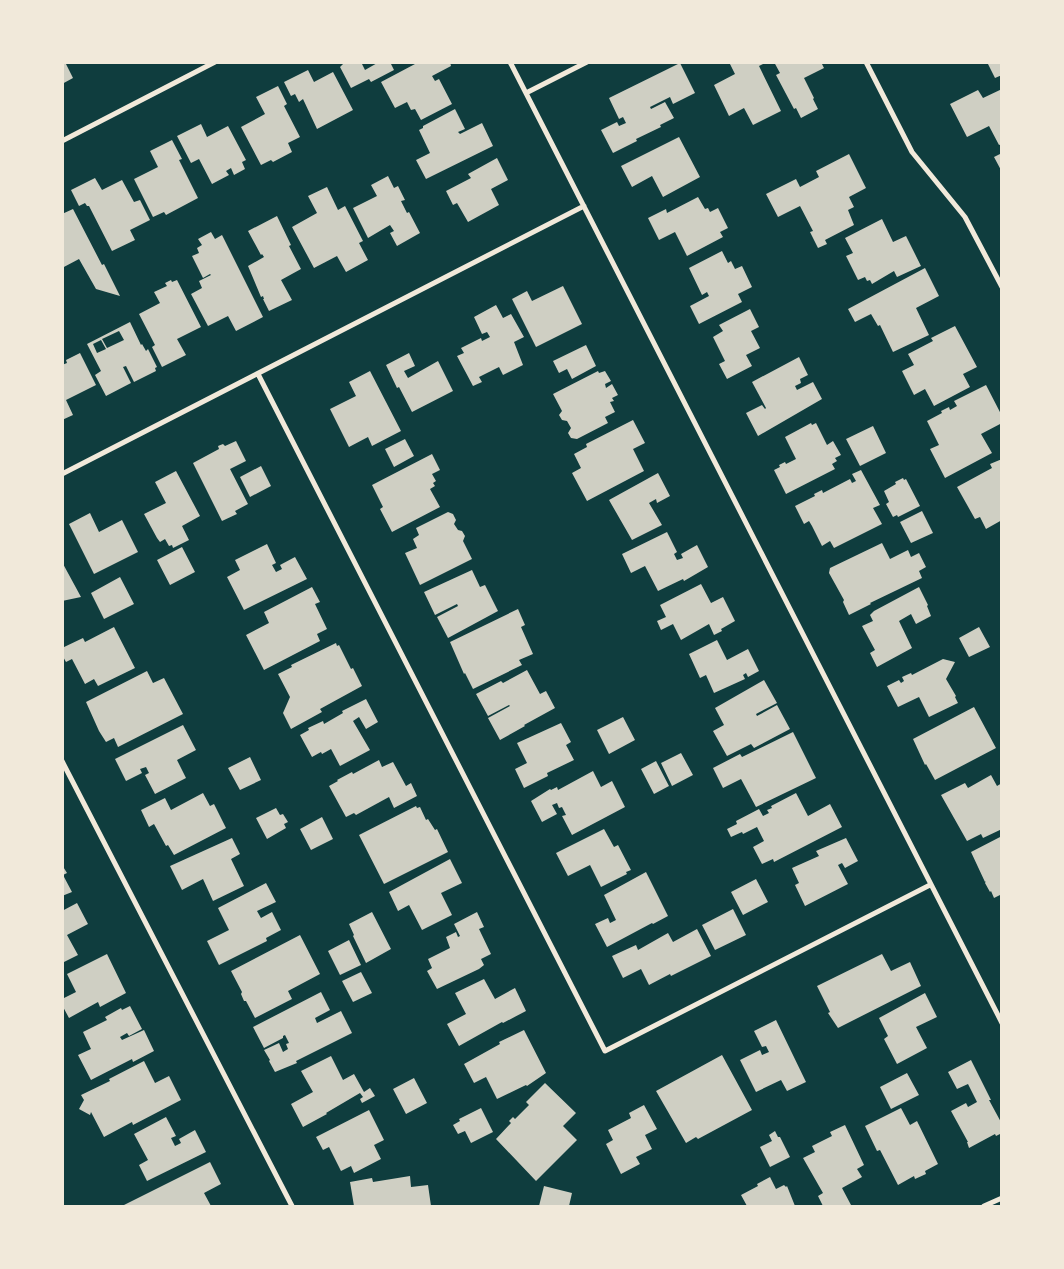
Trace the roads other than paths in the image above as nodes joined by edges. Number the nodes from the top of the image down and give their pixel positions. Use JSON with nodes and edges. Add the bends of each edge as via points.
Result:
{"nodes":[{"id":1,"x":215,"y":62,"type":"edge"},
{"id":2,"x":510,"y":62,"type":"edge"},
{"id":3,"x":587,"y":62,"type":"edge"},
{"id":4,"x":866,"y":62,"type":"edge"},
{"id":5,"x":526,"y":93,"type":"junction"},
{"id":6,"x":62,"y":141,"type":"edge"},
{"id":7,"x":584,"y":206,"type":"junction"},
{"id":8,"x":1002,"y":288,"type":"edge"},
{"id":9,"x":258,"y":374,"type":"junction"},
{"id":10,"x":62,"y":474,"type":"edge"},
{"id":11,"x":62,"y":760,"type":"edge"},
{"id":12,"x":930,"y":885,"type":"junction"},
{"id":13,"x":1000,"y":1015,"type":"edge"},
{"id":14,"x":1002,"y":1022,"type":"edge"},
{"id":15,"x":1002,"y":1198,"type":"edge"},
{"id":16,"x":292,"y":1206,"type":"edge"},
{"id":17,"x":984,"y":1206,"type":"edge"}],
"edges":[{"from":1,"to":6,"type":"street"},
{"from":2,"to":5,"type":"street"},
{"from":3,"to":5,"type":"street"},
{"from":4,"to":8,"type":"street","via":[[912,152],[962,213]]},
{"from":5,"to":7,"type":"street"},
{"from":7,"to":9,"type":"street"},
{"from":7,"to":12,"type":"street"},
{"from":9,"to":10,"type":"street"},
{"from":9,"to":12,"type":"street","via":[[605,1051]]},
{"from":11,"to":16,"type":"street"},
{"from":12,"to":13,"type":"street"},
{"from":13,"to":14,"type":"street"},
{"from":15,"to":17,"type":"street"}]}
